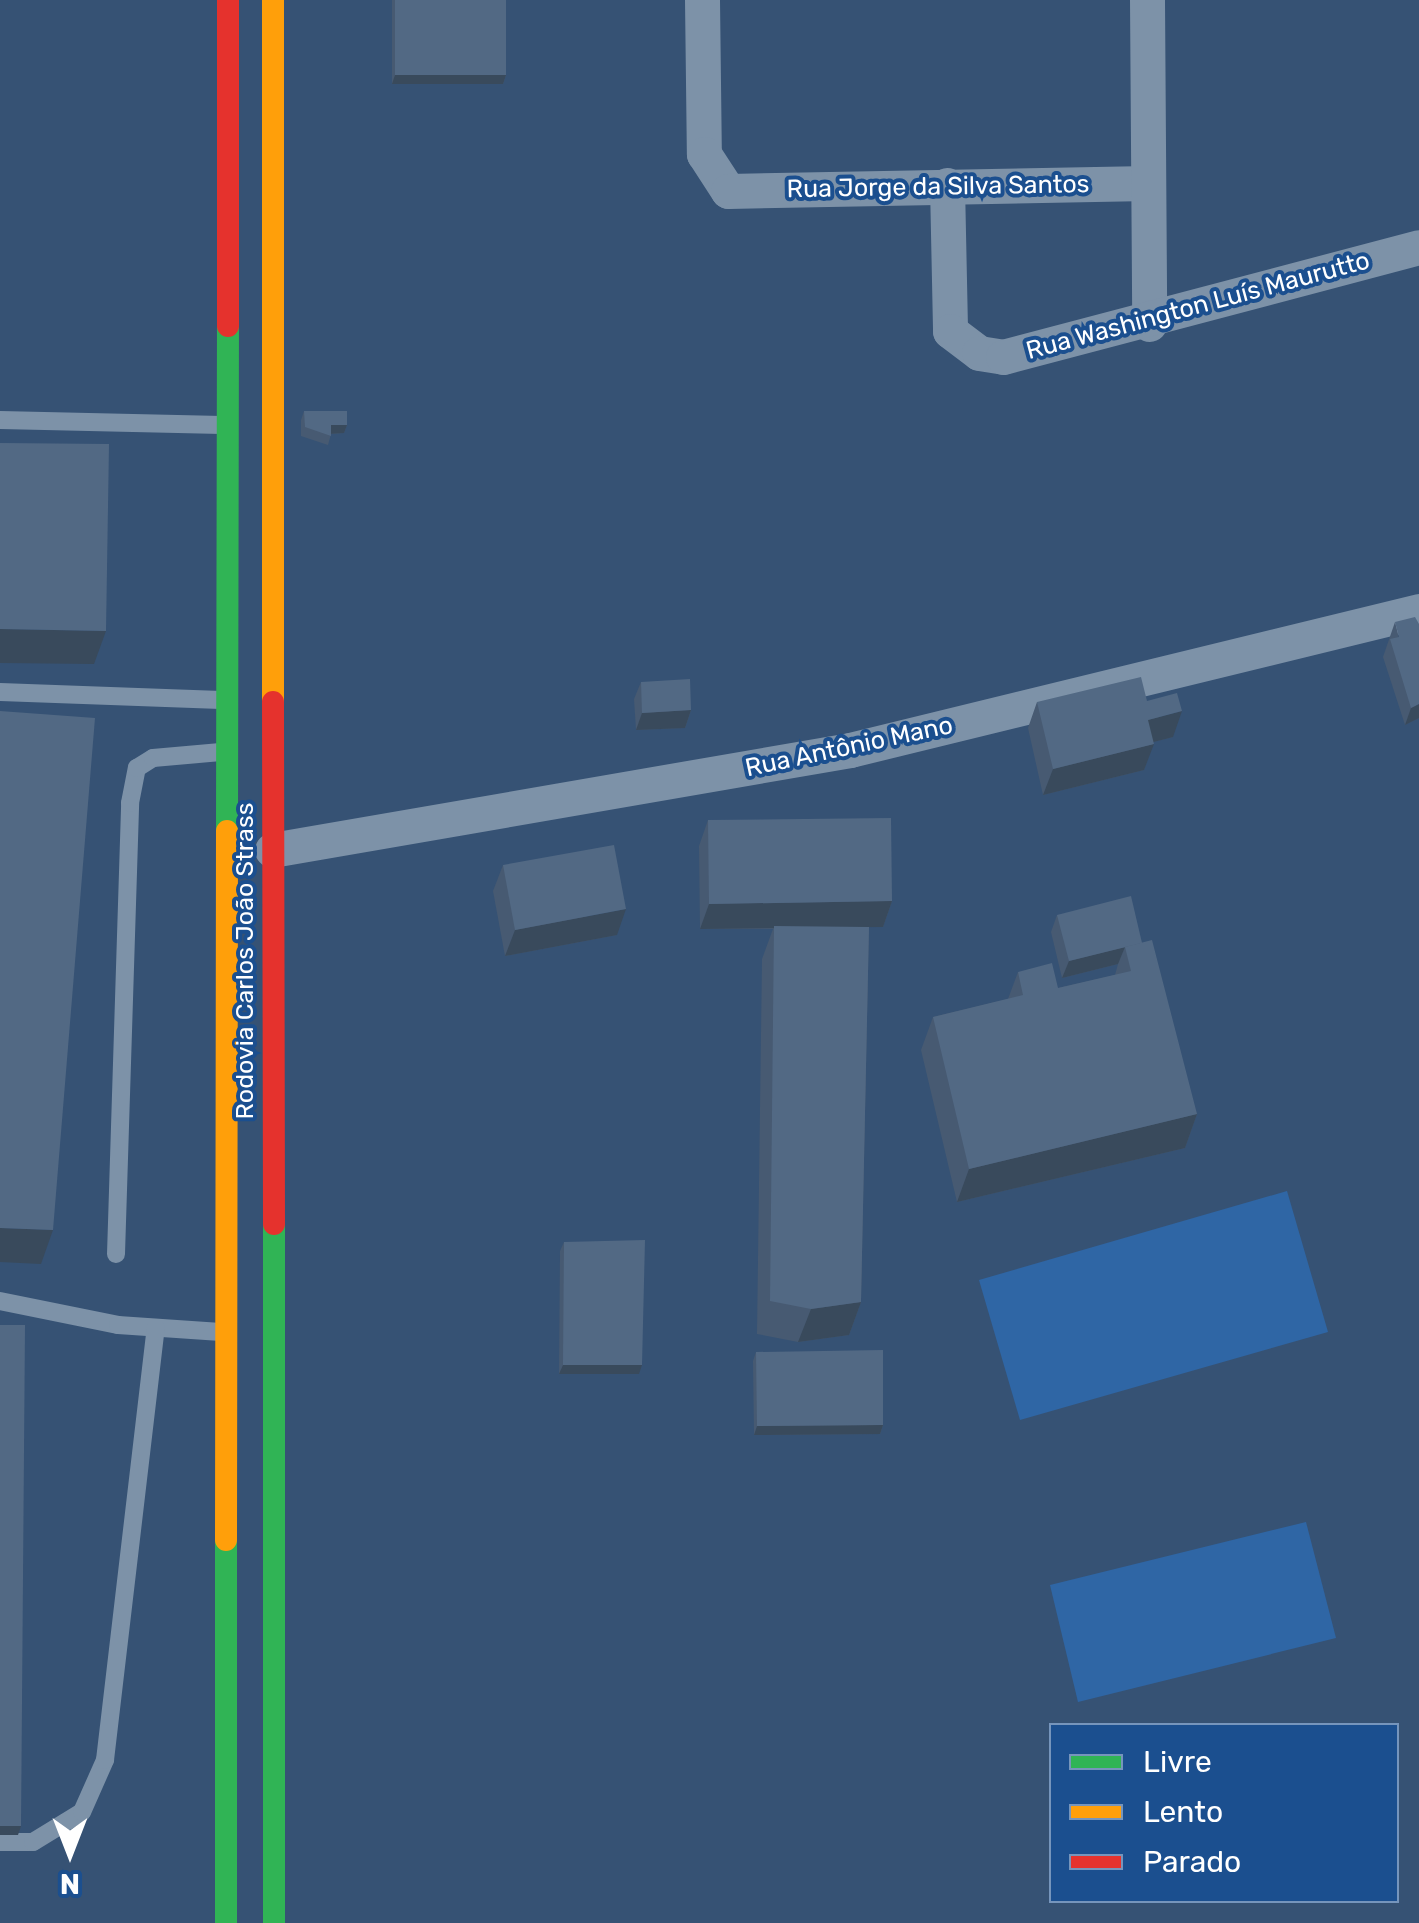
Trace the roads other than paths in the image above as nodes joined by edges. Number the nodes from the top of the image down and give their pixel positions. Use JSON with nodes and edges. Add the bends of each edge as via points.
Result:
{"nodes":[{"id":1,"x":228,"y":0,"type":"edge"},
{"id":2,"x":274,"y":0,"type":"edge"},
{"id":3,"x":702,"y":0,"type":"edge"},
{"id":4,"x":1146,"y":0,"type":"edge"},
{"id":5,"x":1148,"y":183,"type":"junction"},
{"id":6,"x":947,"y":186,"type":"junction"},
{"id":7,"x":1419,"y":247,"type":"edge"},
{"id":8,"x":1149,"y":324,"type":"junction"},
{"id":9,"x":0,"y":420,"type":"edge"},
{"id":10,"x":227,"y":426,"type":"junction"},
{"id":11,"x":1419,"y":611,"type":"edge"},
{"id":12,"x":0,"y":692,"type":"edge"},
{"id":13,"x":227,"y":700,"type":"junction"},
{"id":14,"x":227,"y":752,"type":"junction"},
{"id":15,"x":272,"y":850,"type":"junction"},
{"id":16,"x":116,"y":1254,"type":"dead end"},
{"id":17,"x":0,"y":1301,"type":"edge"},
{"id":18,"x":156,"y":1328,"type":"junction"},
{"id":19,"x":226,"y":1333,"type":"junction"},
{"id":20,"x":0,"y":1842,"type":"edge"},
{"id":21,"x":226,"y":1923,"type":"edge"},
{"id":22,"x":274,"y":1923,"type":"edge"}],
"edges":[{"from":1,"to":10,"type":"highway","name":"Rodovia Carlos João Strass"},
{"from":2,"to":15,"type":"highway","name":"Rodovia Carlos João Strass"},
{"from":3,"to":6,"type":"street","name":"Rua Jorge da Silva Santos","via":[[704,154],[728,191]]},
{"from":4,"to":5,"type":"street"},
{"from":5,"to":6,"type":"street","name":"Rua Jorge da Silva Santos"},
{"from":5,"to":8,"type":"street"},
{"from":6,"to":8,"type":"street","name":"Rua Washington Luís Maurutto","via":[[950,331],[979,353],[1003,357]]},
{"from":7,"to":8,"type":"street","name":"Rua Washington Luís Maurutto"},
{"from":9,"to":10,"type":"lane"},
{"from":10,"to":13,"type":"highway","name":"Rodovia Carlos João Strass"},
{"from":11,"to":15,"type":"street","name":"Rua Antônio Mano","via":[[850,750]]},
{"from":12,"to":13,"type":"lane"},
{"from":13,"to":14,"type":"highway","name":"Rodovia Carlos João Strass"},
{"from":14,"to":16,"type":"lane","via":[[153,758],[137,768]]},
{"from":14,"to":19,"type":"highway","name":"Rodovia Carlos João Strass"},
{"from":15,"to":22,"type":"highway","name":"Rodovia Carlos João Strass"},
{"from":17,"to":18,"type":"lane"},
{"from":18,"to":19,"type":"lane"},
{"from":18,"to":20,"type":"lane","via":[[106,1760],[82,1812],[34,1842]]},
{"from":19,"to":21,"type":"highway","name":"Rodovia Carlos João Strass"}]}
